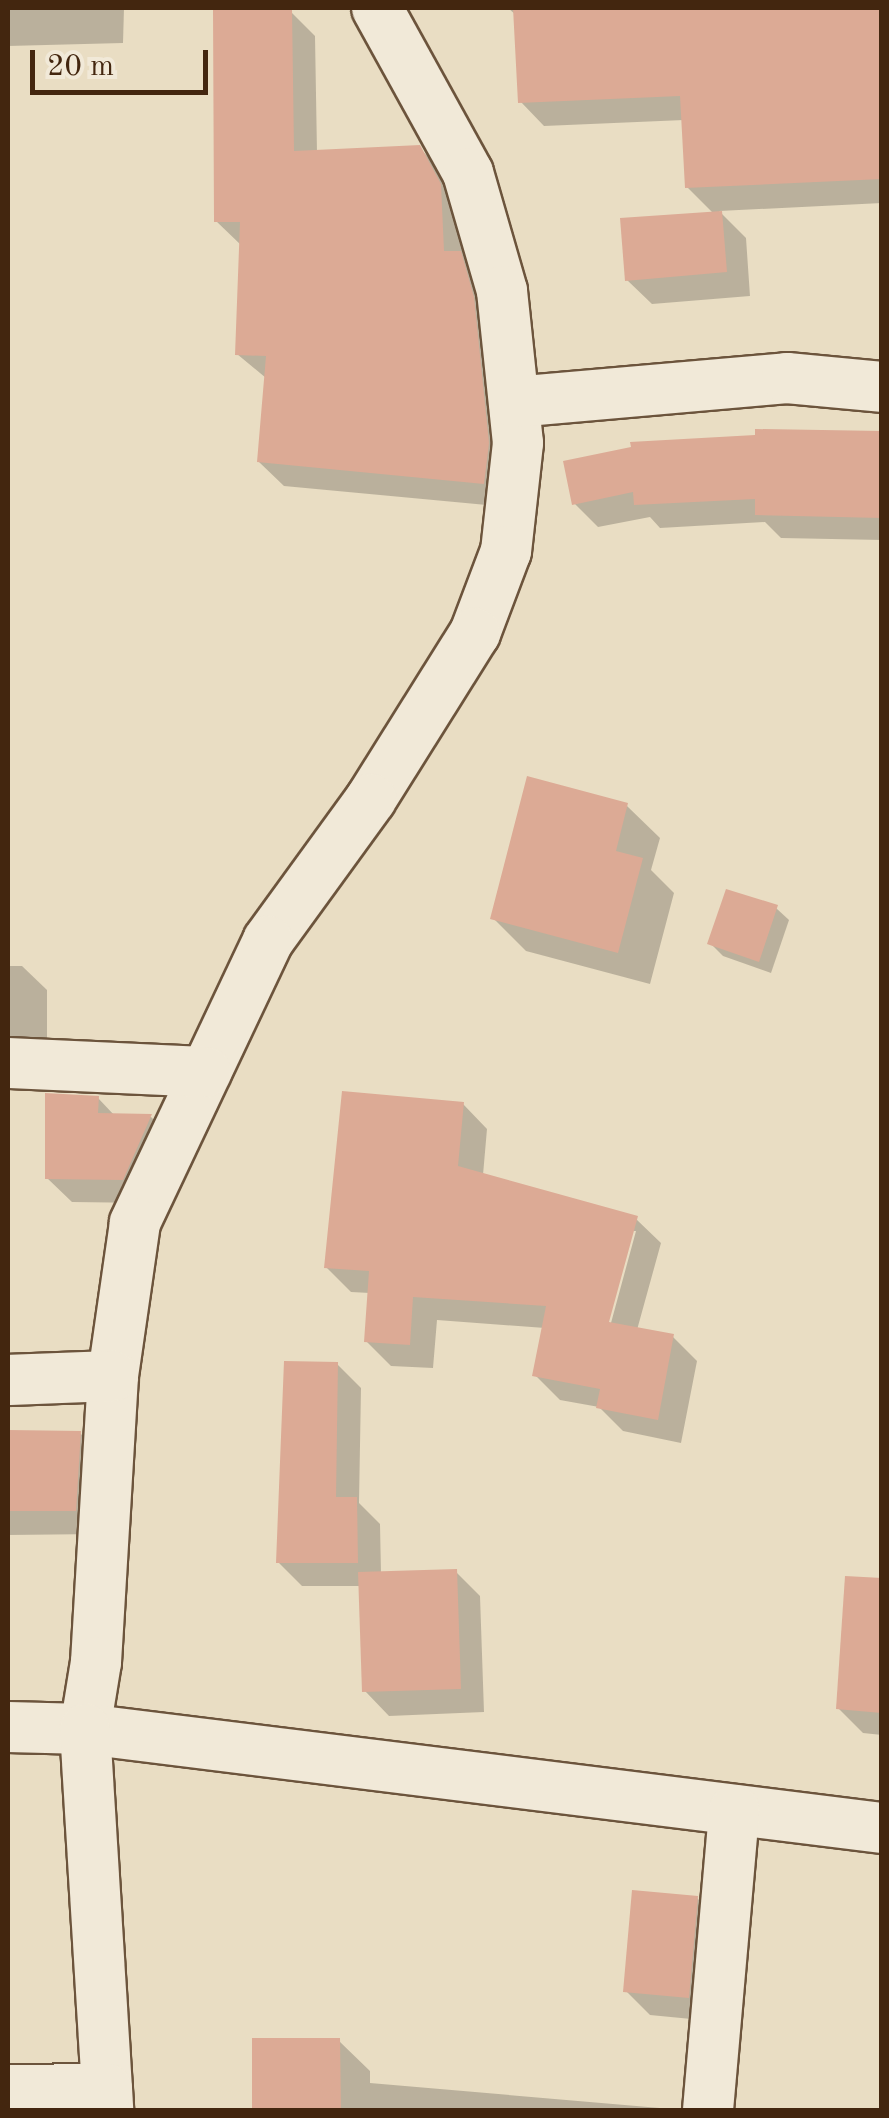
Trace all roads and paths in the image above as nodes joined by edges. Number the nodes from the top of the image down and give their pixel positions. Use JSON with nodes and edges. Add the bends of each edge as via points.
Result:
{"nodes":[{"id":1,"x":378,"y":8,"type":"edge"},
{"id":2,"x":882,"y":386,"type":"edge"},
{"id":3,"x":514,"y":402,"type":"junction"},
{"id":4,"x":8,"y":1063,"type":"edge"},
{"id":5,"x":206,"y":1072,"type":"junction"},
{"id":6,"x":113,"y":1376,"type":"junction"},
{"id":7,"x":8,"y":1380,"type":"edge"},
{"id":8,"x":8,"y":1728,"type":"edge"},
{"id":9,"x":102,"y":1732,"type":"junction"},
{"id":10,"x":734,"y":1810,"type":"junction"},
{"id":11,"x":882,"y":1828,"type":"edge"},
{"id":12,"x":8,"y":2090,"type":"edge"},
{"id":13,"x":107,"y":2100,"type":"edge"},
{"id":14,"x":708,"y":2110,"type":"edge"}],
"edges":[{"from":1,"to":3,"type":"street","via":[[468,173],[502,291]]},
{"from":2,"to":3,"type":"street","via":[[787,378]]},
{"from":3,"to":5,"type":"street","via":[[518,443],[506,551],[476,632],[371,798],[268,941]]},
{"from":4,"to":5,"type":"street"},
{"from":5,"to":6,"type":"street","via":[[135,1223]]},
{"from":6,"to":7,"type":"street"},
{"from":6,"to":9,"type":"street","via":[[96,1662]]},
{"from":8,"to":9,"type":"street"},
{"from":9,"to":10,"type":"street"},
{"from":9,"to":13,"type":"street"},
{"from":10,"to":11,"type":"street"},
{"from":10,"to":14,"type":"street"},
{"from":12,"to":13,"type":"street"}]}
